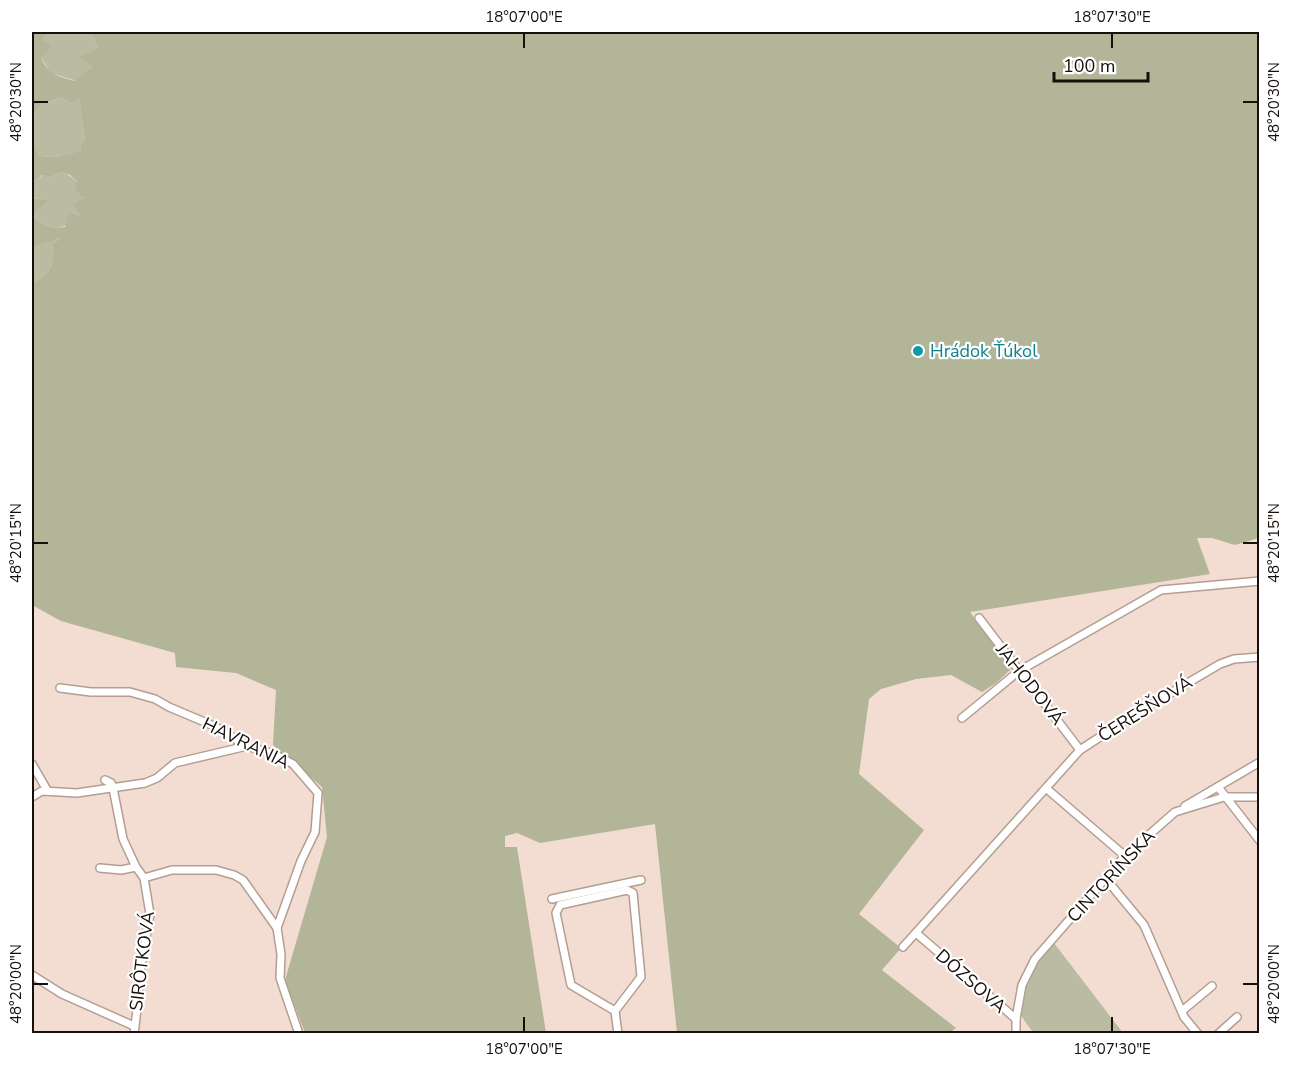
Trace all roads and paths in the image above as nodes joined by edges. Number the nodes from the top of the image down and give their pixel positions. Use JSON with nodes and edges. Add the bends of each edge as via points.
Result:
{"nodes":[{"id":1,"x":1260,"y":581,"type":"edge"},
{"id":2,"x":979,"y":618,"type":"dead end"},
{"id":3,"x":1260,"y":657,"type":"edge"},
{"id":4,"x":1019,"y":671,"type":"junction"},
{"id":5,"x":60,"y":687,"type":"dead end"},
{"id":6,"x":962,"y":718,"type":"dead end"},
{"id":7,"x":247,"y":746,"type":"junction"},
{"id":8,"x":1080,"y":750,"type":"junction"},
{"id":9,"x":1260,"y":762,"type":"edge"},
{"id":10,"x":32,"y":764,"type":"edge"},
{"id":11,"x":105,"y":780,"type":"dead end"},
{"id":12,"x":1218,"y":787,"type":"junction"},
{"id":13,"x":113,"y":788,"type":"junction"},
{"id":14,"x":1047,"y":789,"type":"junction"},
{"id":15,"x":47,"y":790,"type":"junction"},
{"id":16,"x":32,"y":797,"type":"edge"},
{"id":17,"x":1224,"y":797,"type":"junction"},
{"id":18,"x":1260,"y":797,"type":"edge"},
{"id":19,"x":1175,"y":812,"type":"junction"},
{"id":20,"x":1260,"y":841,"type":"edge"},
{"id":21,"x":1125,"y":856,"type":"junction"},
{"id":22,"x":136,"y":867,"type":"junction"},
{"id":23,"x":100,"y":868,"type":"dead end"},
{"id":24,"x":144,"y":878,"type":"junction"},
{"id":25,"x":1106,"y":879,"type":"junction"},
{"id":26,"x":641,"y":880,"type":"dead end"},
{"id":27,"x":611,"y":890,"type":"junction"},
{"id":28,"x":578,"y":897,"type":"junction"},
{"id":29,"x":552,"y":899,"type":"dead end"},
{"id":30,"x":277,"y":928,"type":"junction"},
{"id":31,"x":916,"y":933,"type":"junction"},
{"id":32,"x":903,"y":946,"type":"dead end"},
{"id":33,"x":32,"y":975,"type":"edge"},
{"id":34,"x":1212,"y":986,"type":"dead end"},
{"id":35,"x":615,"y":1011,"type":"junction"},
{"id":36,"x":1182,"y":1011,"type":"junction"},
{"id":37,"x":1237,"y":1017,"type":"dead end"},
{"id":38,"x":1016,"y":1019,"type":"junction"},
{"id":39,"x":134,"y":1030,"type":"edge"},
{"id":40,"x":1016,"y":1033,"type":"edge"},
{"id":41,"x":299,"y":1034,"type":"edge"},
{"id":42,"x":618,"y":1034,"type":"edge"},
{"id":43,"x":1198,"y":1034,"type":"edge"},
{"id":44,"x":1218,"y":1034,"type":"edge"}],
"edges":[{"from":1,"to":4,"type":"street","via":[[1161,590]]},
{"from":2,"to":4,"type":"street","name":"JAHODOVÁ"},
{"from":3,"to":8,"type":"street","name":"ČEREŠŇOVÁ","via":[[1220,664]]},
{"from":4,"to":6,"type":"street"},
{"from":4,"to":8,"type":"street","name":"JAHODOVÁ"},
{"from":5,"to":7,"type":"street","name":"HAVRANIA","via":[[130,692],[155,699]]},
{"from":7,"to":13,"type":"street","via":[[175,763],[157,778]]},
{"from":7,"to":30,"type":"street","name":"HAVRANIA","via":[[293,764],[318,793],[315,832]]},
{"from":8,"to":14,"type":"street","name":"ČEREŠŇOVÁ"},
{"from":9,"to":12,"type":"street"},
{"from":10,"to":15,"type":"street"},
{"from":11,"to":13,"type":"street"},
{"from":12,"to":17,"type":"street"},
{"from":12,"to":19,"type":"street"},
{"from":13,"to":15,"type":"street","via":[[77,793]]},
{"from":13,"to":22,"type":"street","name":"SIRÔTKOVÁ","via":[[123,839]]},
{"from":14,"to":21,"type":"street"},
{"from":14,"to":31,"type":"street","name":"ČEREŠŇOVÁ"},
{"from":15,"to":16,"type":"street"},
{"from":17,"to":18,"type":"street","name":"CINTORÍNSKA"},
{"from":17,"to":19,"type":"street","name":"CINTORÍNSKA"},
{"from":17,"to":20,"type":"street"},
{"from":19,"to":21,"type":"street","name":"CINTORÍNSKA"},
{"from":21,"to":25,"type":"street","name":"CINTORÍNSKA"},
{"from":22,"to":23,"type":"street"},
{"from":22,"to":24,"type":"street","name":"SIRÔTKOVÁ"},
{"from":24,"to":30,"type":"street","via":[[172,870],[216,870],[234,875],[243,880]]},
{"from":24,"to":39,"type":"street","name":"SIRÔTKOVÁ","via":[[150,914]]},
{"from":25,"to":36,"type":"street","via":[[1144,925]]},
{"from":25,"to":38,"type":"street","name":"CINTORÍNSKA","via":[[1035,959],[1022,984]]},
{"from":26,"to":27,"type":"street"},
{"from":27,"to":28,"type":"street"},
{"from":27,"to":35,"type":"street","via":[[633,893],[641,977]]},
{"from":28,"to":29,"type":"street"},
{"from":28,"to":35,"type":"street","via":[[560,905],[556,913],[571,986]]},
{"from":30,"to":41,"type":"street","name":"HAVRANIA","via":[[280,978]]},
{"from":31,"to":32,"type":"street","name":"ČEREŠŇOVÁ"},
{"from":31,"to":38,"type":"street","name":"DÓZSOVA"},
{"from":33,"to":39,"type":"street"},
{"from":34,"to":36,"type":"street"},
{"from":35,"to":42,"type":"street"},
{"from":36,"to":43,"type":"street"},
{"from":37,"to":44,"type":"street"},
{"from":38,"to":40,"type":"street","name":"DÓZSOVA"}]}
